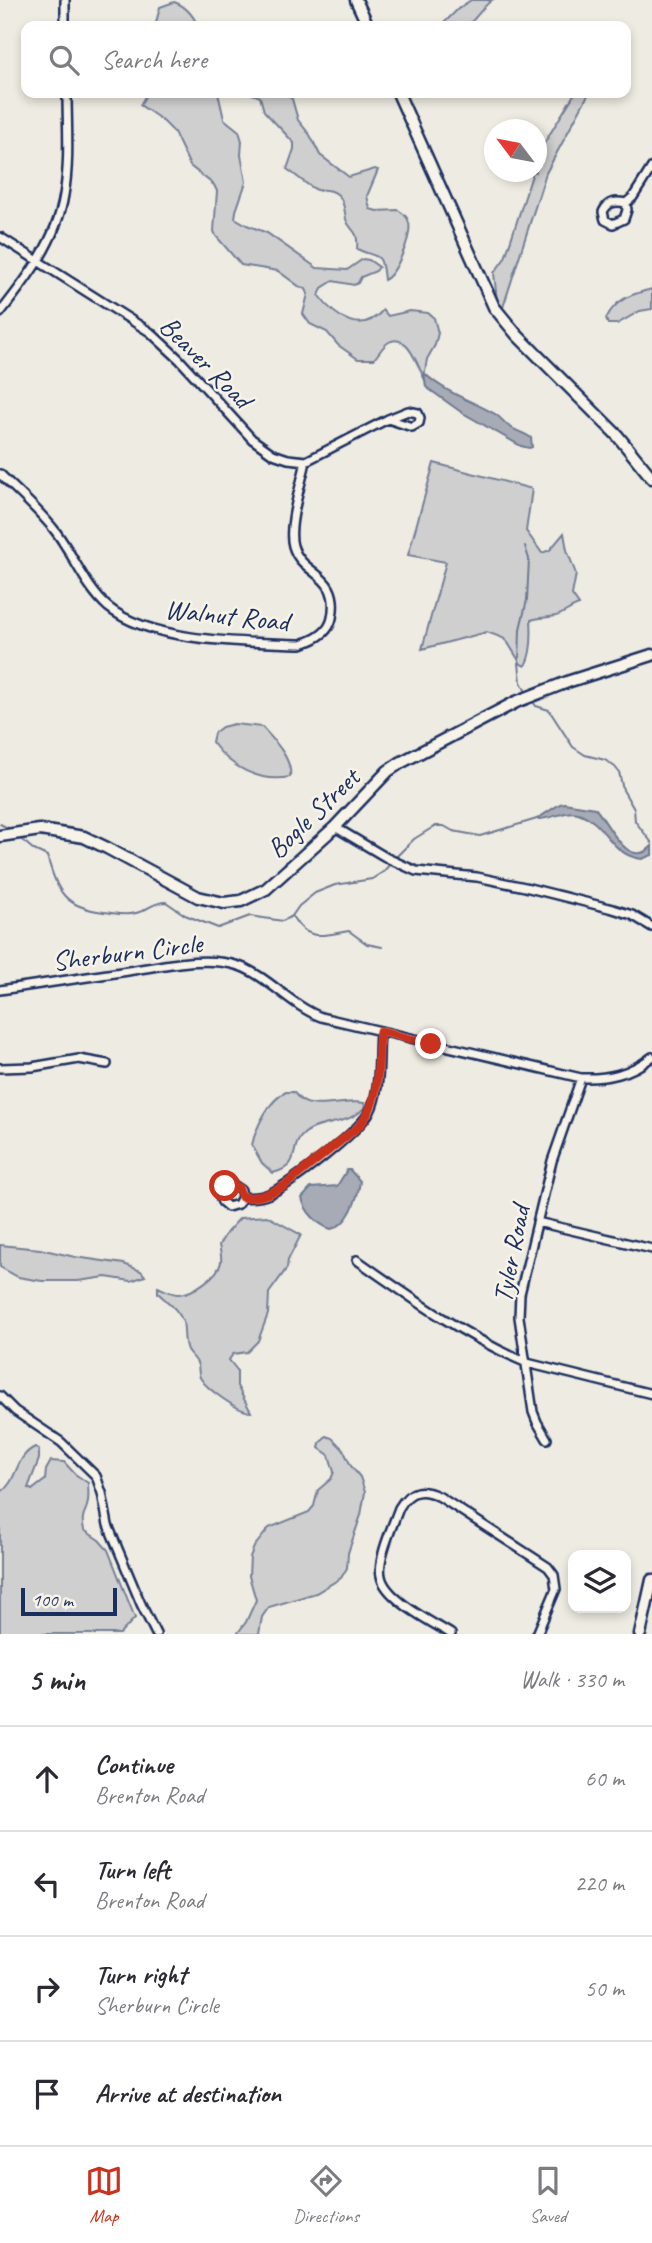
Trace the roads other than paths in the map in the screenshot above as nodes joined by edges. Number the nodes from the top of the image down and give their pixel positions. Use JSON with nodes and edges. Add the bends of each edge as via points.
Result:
{"nodes":[{"id":1,"x":65,"y":0,"type":"edge"},
{"id":2,"x":356,"y":0,"type":"edge"},
{"id":3,"x":65,"y":21,"type":"edge"},
{"id":4,"x":366,"y":21,"type":"edge"},
{"id":5,"x":67,"y":98,"type":"edge"},
{"id":6,"x":400,"y":98,"type":"edge"},
{"id":7,"x":652,"y":167,"type":"edge"},
{"id":8,"x":626,"y":203,"type":"dead end"},
{"id":9,"x":0,"y":237,"type":"edge"},
{"id":10,"x":37,"y":260,"type":"junction"},
{"id":11,"x":0,"y":313,"type":"edge"},
{"id":12,"x":388,"y":419,"type":"dead end"},
{"id":13,"x":306,"y":461,"type":"junction"},
{"id":14,"x":0,"y":474,"type":"edge"},
{"id":15,"x":652,"y":478,"type":"edge"},
{"id":16,"x":652,"y":655,"type":"edge"},
{"id":17,"x":335,"y":827,"type":"junction"},
{"id":18,"x":0,"y":836,"type":"edge"},
{"id":19,"x":652,"y":927,"type":"edge"},
{"id":20,"x":0,"y":990,"type":"edge"},
{"id":21,"x":380,"y":1031,"type":"junction"},
{"id":22,"x":652,"y":1057,"type":"edge"},
{"id":23,"x":107,"y":1064,"type":"dead end"},
{"id":24,"x":0,"y":1068,"type":"edge"},
{"id":25,"x":581,"y":1077,"type":"junction"},
{"id":26,"x":242,"y":1197,"type":"dead end"},
{"id":27,"x":537,"y":1222,"type":"junction"},
{"id":28,"x":652,"y":1249,"type":"edge"},
{"id":29,"x":356,"y":1260,"type":"dead end"},
{"id":30,"x":527,"y":1363,"type":"junction"},
{"id":31,"x":652,"y":1394,"type":"edge"},
{"id":32,"x":0,"y":1396,"type":"edge"},
{"id":33,"x":547,"y":1439,"type":"dead end"},
{"id":34,"x":652,"y":1580,"type":"edge"},
{"id":35,"x":647,"y":1622,"type":"edge"},
{"id":36,"x":156,"y":1634,"type":"edge"},
{"id":37,"x":451,"y":1634,"type":"edge"},
{"id":38,"x":537,"y":1634,"type":"edge"},
{"id":39,"x":640,"y":1634,"type":"edge"}],
"edges":[{"from":1,"to":3,"type":"street"},
{"from":2,"to":4,"type":"street"},
{"from":5,"to":10,"type":"street","via":[[65,195],[50,241]]},
{"from":6,"to":15,"type":"street","via":[[501,317],[617,435]]},
{"from":7,"to":8,"type":"street"},
{"from":9,"to":10,"type":"street","name":"Beaver Road"},
{"from":10,"to":11,"type":"street"},
{"from":10,"to":13,"type":"street","name":"Beaver Road","via":[[150,332],[264,449]]},
{"from":12,"to":13,"type":"street"},
{"from":13,"to":14,"type":"street","name":"Walnut Road","via":[[293,546],[329,587],[334,604],[324,633],[301,644],[161,632],[126,619],[107,606],[56,532]]},
{"from":16,"to":17,"type":"street","name":"Bogle Street","via":[[516,702],[414,755],[388,772]]},
{"from":17,"to":18,"type":"street","name":"Bogle Street","via":[[266,889],[224,903],[198,897],[84,838],[40,830]]},
{"from":17,"to":19,"type":"street","via":[[387,858],[424,873],[477,877],[613,908]]},
{"from":20,"to":21,"type":"street","name":"Sherburn Circle","via":[[182,964],[229,964],[248,970],[310,1013]]},
{"from":21,"to":25,"type":"street","name":"Sherburn Circle"},
{"from":21,"to":26,"type":"street","via":[[375,1096],[366,1118],[284,1186],[258,1198]]},
{"from":22,"to":25,"type":"street","name":"Sherburn Circle","via":[[617,1076]]},
{"from":23,"to":24,"type":"street","via":[[79,1059]]},
{"from":25,"to":27,"type":"street","name":"Tyler Road","via":[[559,1137]]},
{"from":27,"to":28,"type":"street"},
{"from":27,"to":30,"type":"street","name":"Tyler Road","via":[[519,1317]]},
{"from":29,"to":30,"type":"street","via":[[430,1311]]},
{"from":30,"to":31,"type":"street"},
{"from":30,"to":33,"type":"street","name":"Tyler Road","via":[[533,1412]]},
{"from":32,"to":36,"type":"street","via":[[61,1442],[96,1476],[107,1525]]},
{"from":34,"to":35,"type":"street"},
{"from":35,"to":39,"type":"street"},
{"from":37,"to":38,"type":"street","via":[[389,1592],[381,1576],[399,1508],[417,1492],[440,1497],[548,1567],[556,1589]]}]}
